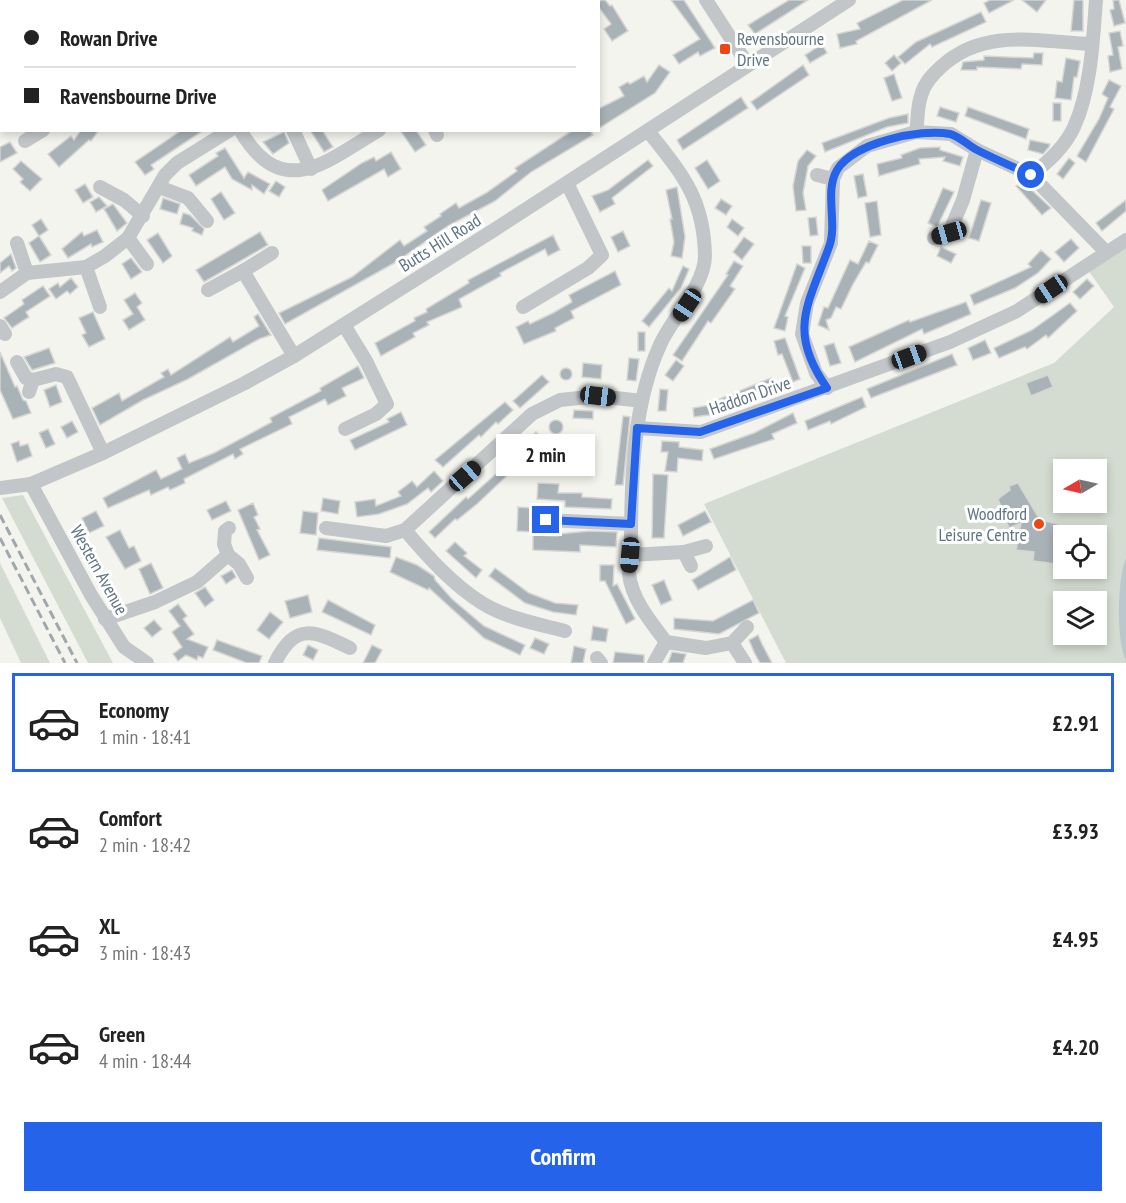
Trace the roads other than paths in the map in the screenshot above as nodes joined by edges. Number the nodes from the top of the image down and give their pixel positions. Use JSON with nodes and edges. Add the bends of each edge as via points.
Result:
{"nodes":[{"id":1,"x":706,"y":0,"type":"edge"},
{"id":2,"x":849,"y":0,"type":"edge"},
{"id":3,"x":1096,"y":0,"type":"edge"},
{"id":4,"x":1092,"y":44,"type":"junction"},
{"id":5,"x":748,"y":65,"type":"junction"},
{"id":6,"x":648,"y":131,"type":"junction"},
{"id":7,"x":227,"y":132,"type":"edge"},
{"id":8,"x":241,"y":132,"type":"edge"},
{"id":9,"x":294,"y":132,"type":"edge"},
{"id":10,"x":376,"y":132,"type":"edge"},
{"id":11,"x":916,"y":132,"type":"junction"},
{"id":12,"x":42,"y":137,"type":"edge"},
{"id":13,"x":25,"y":141,"type":"dead end"},
{"id":14,"x":977,"y":150,"type":"junction"},
{"id":15,"x":311,"y":169,"type":"junction"},
{"id":16,"x":817,"y":175,"type":"dead end"},
{"id":17,"x":1031,"y":175,"type":"junction"},
{"id":18,"x":833,"y":179,"type":"junction"},
{"id":19,"x":567,"y":183,"type":"junction"},
{"id":20,"x":100,"y":187,"type":"dead end"},
{"id":21,"x":159,"y":187,"type":"junction"},
{"id":22,"x":142,"y":216,"type":"junction"},
{"id":23,"x":207,"y":220,"type":"dead end"},
{"id":24,"x":128,"y":238,"type":"junction"},
{"id":25,"x":934,"y":238,"type":"dead end"},
{"id":26,"x":1126,"y":240,"type":"edge"},
{"id":27,"x":17,"y":243,"type":"dead end"},
{"id":28,"x":1106,"y":252,"type":"junction"},
{"id":29,"x":272,"y":253,"type":"dead end"},
{"id":30,"x":147,"y":264,"type":"dead end"},
{"id":31,"x":86,"y":267,"type":"junction"},
{"id":32,"x":243,"y":271,"type":"junction"},
{"id":33,"x":27,"y":273,"type":"junction"},
{"id":34,"x":208,"y":290,"type":"dead end"},
{"id":35,"x":2,"y":295,"type":"edge"},
{"id":36,"x":100,"y":307,"type":"dead end"},
{"id":37,"x":523,"y":307,"type":"dead end"},
{"id":38,"x":344,"y":325,"type":"junction"},
{"id":39,"x":294,"y":356,"type":"junction"},
{"id":40,"x":17,"y":362,"type":"dead end"},
{"id":41,"x":827,"y":388,"type":"junction"},
{"id":42,"x":642,"y":401,"type":"junction"},
{"id":43,"x":637,"y":428,"type":"junction"},
{"id":44,"x":345,"y":429,"type":"dead end"},
{"id":45,"x":103,"y":453,"type":"junction"},
{"id":46,"x":31,"y":484,"type":"junction"},
{"id":47,"x":3,"y":488,"type":"edge"},
{"id":48,"x":546,"y":520,"type":"dead end"},
{"id":49,"x":631,"y":524,"type":"junction"},
{"id":50,"x":229,"y":528,"type":"dead end"},
{"id":51,"x":326,"y":528,"type":"dead end"},
{"id":52,"x":405,"y":530,"type":"junction"},
{"id":53,"x":706,"y":546,"type":"dead end"},
{"id":54,"x":684,"y":552,"type":"junction"},
{"id":55,"x":228,"y":555,"type":"junction"},
{"id":56,"x":630,"y":555,"type":"junction"},
{"id":57,"x":691,"y":566,"type":"dead end"},
{"id":58,"x":247,"y":578,"type":"dead end"},
{"id":59,"x":105,"y":619,"type":"junction"},
{"id":60,"x":747,"y":627,"type":"dead end"},
{"id":61,"x":565,"y":631,"type":"dead end"},
{"id":62,"x":666,"y":642,"type":"junction"},
{"id":63,"x":732,"y":643,"type":"junction"},
{"id":64,"x":350,"y":648,"type":"dead end"},
{"id":65,"x":147,"y":663,"type":"edge"},
{"id":66,"x":275,"y":663,"type":"edge"},
{"id":67,"x":654,"y":663,"type":"edge"},
{"id":68,"x":745,"y":663,"type":"edge"}],
"edges":[{"from":1,"to":5,"type":"street"},
{"from":2,"to":5,"type":"street","name":"Butts Hill Road"},
{"from":3,"to":4,"type":"street"},
{"from":4,"to":11,"type":"street","via":[[993,39],[951,57],[931,76],[921,95]]},
{"from":4,"to":17,"type":"street","via":[[1090,70],[1074,127],[1053,157]]},
{"from":5,"to":6,"type":"street","name":"Butts Hill Road"},
{"from":6,"to":19,"type":"street","name":"Butts Hill Road"},
{"from":6,"to":42,"type":"street","via":[[687,181],[701,216],[705,259],[687,305],[660,344]]},
{"from":7,"to":21,"type":"street","via":[[177,163]]},
{"from":8,"to":15,"type":"street","via":[[252,150],[274,168]]},
{"from":9,"to":15,"type":"street"},
{"from":10,"to":15,"type":"street"},
{"from":11,"to":14,"type":"street","via":[[951,134]]},
{"from":11,"to":18,"type":"street","via":[[867,146],[838,168]]},
{"from":12,"to":13,"type":"street"},
{"from":14,"to":17,"type":"street"},
{"from":14,"to":25,"type":"street","via":[[952,239]]},
{"from":16,"to":18,"type":"street"},
{"from":17,"to":28,"type":"street"},
{"from":18,"to":41,"type":"street","via":[[831,243],[807,303],[802,334],[816,373]]},
{"from":19,"to":37,"type":"street","via":[[607,258],[544,301]]},
{"from":19,"to":38,"type":"street","name":"Butts Hill Road"},
{"from":20,"to":22,"type":"street"},
{"from":21,"to":22,"type":"street"},
{"from":21,"to":23,"type":"street","via":[[188,198]]},
{"from":22,"to":24,"type":"street"},
{"from":24,"to":30,"type":"street"},
{"from":24,"to":31,"type":"street"},
{"from":26,"to":28,"type":"street","name":"Haddon Drive"},
{"from":27,"to":33,"type":"street"},
{"from":28,"to":41,"type":"street","name":"Haddon Drive","via":[[1017,311],[950,342]]},
{"from":29,"to":32,"type":"street"},
{"from":31,"to":33,"type":"street"},
{"from":31,"to":36,"type":"street"},
{"from":32,"to":34,"type":"street"},
{"from":32,"to":39,"type":"street"},
{"from":33,"to":35,"type":"street"},
{"from":38,"to":39,"type":"street","name":"Butts Hill Road"},
{"from":38,"to":44,"type":"street","via":[[387,404]]},
{"from":39,"to":45,"type":"street","name":"Butts Hill Road"},
{"from":40,"to":45,"type":"street","via":[[31,386],[56,374],[67,377]]},
{"from":41,"to":43,"type":"street","name":"Haddon Drive","via":[[700,432]]},
{"from":42,"to":43,"type":"street"},
{"from":42,"to":52,"type":"street","via":[[598,396],[560,400],[532,414]]},
{"from":43,"to":49,"type":"street"},
{"from":45,"to":46,"type":"street","name":"Butts Hill Road"},
{"from":46,"to":47,"type":"street","name":"Butts Hill Road"},
{"from":46,"to":59,"type":"street","name":"Western Avenue"},
{"from":48,"to":49,"type":"street"},
{"from":49,"to":56,"type":"street"},
{"from":50,"to":55,"type":"street","via":[[224,544]]},
{"from":51,"to":52,"type":"street","via":[[346,526],[386,536]]},
{"from":52,"to":61,"type":"street","via":[[447,575],[483,604]]},
{"from":53,"to":54,"type":"street"},
{"from":54,"to":56,"type":"street"},
{"from":54,"to":57,"type":"street"},
{"from":55,"to":58,"type":"street"},
{"from":55,"to":59,"type":"street","via":[[196,582],[155,602]]},
{"from":56,"to":62,"type":"street","via":[[629,574],[635,594]]},
{"from":59,"to":65,"type":"street","name":"Western Avenue","via":[[124,647]]},
{"from":60,"to":63,"type":"street"},
{"from":62,"to":63,"type":"street","via":[[706,648]]},
{"from":62,"to":67,"type":"street"},
{"from":63,"to":68,"type":"street"},
{"from":64,"to":66,"type":"street","via":[[334,645],[320,634],[305,633],[290,639]]}]}
